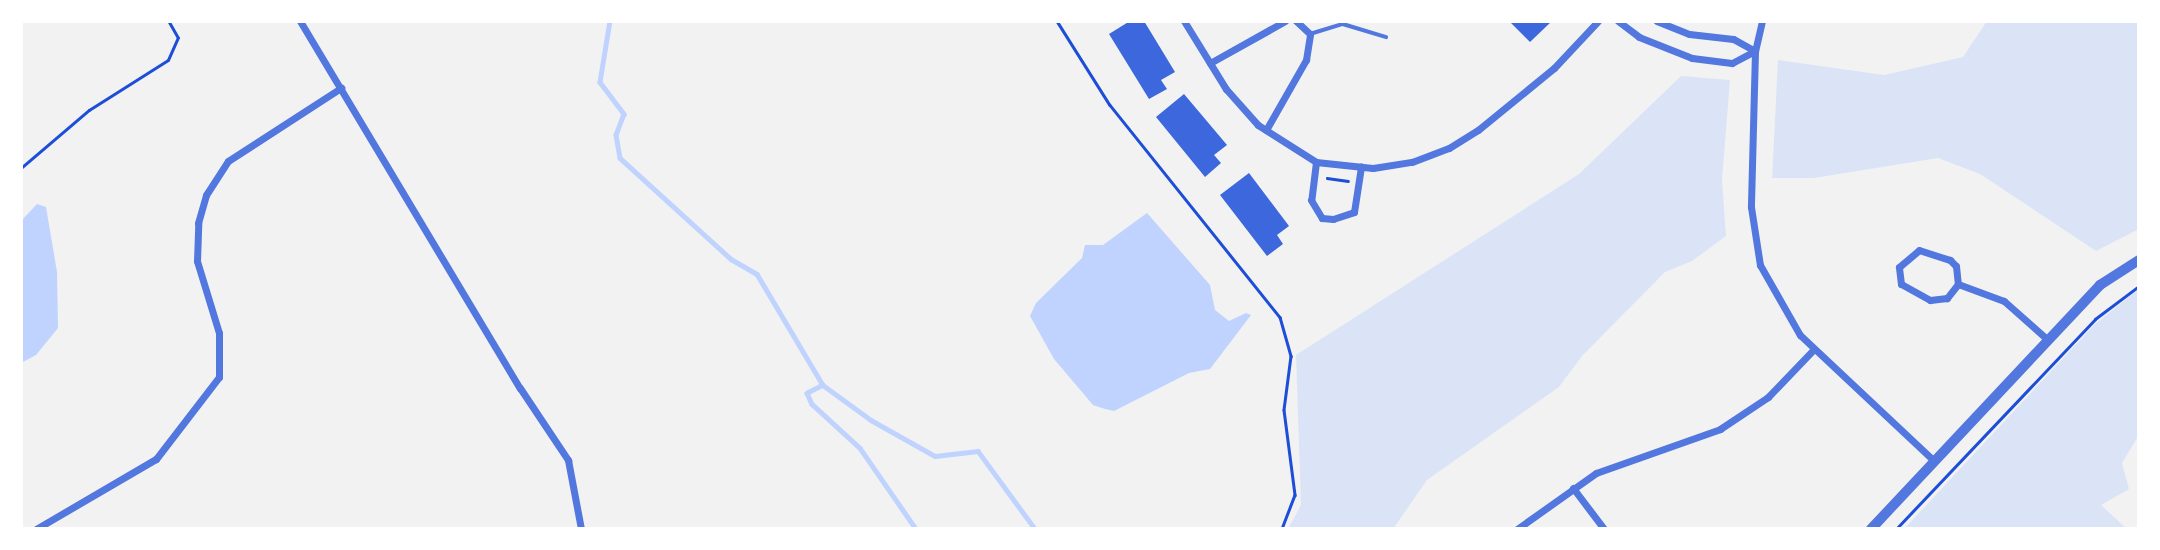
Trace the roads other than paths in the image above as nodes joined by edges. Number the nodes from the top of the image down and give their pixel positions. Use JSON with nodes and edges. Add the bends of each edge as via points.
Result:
{"nodes":[{"id":1,"x":300,"y":21,"type":"edge"},
{"id":2,"x":1184,"y":21,"type":"edge"},
{"id":3,"x":1285,"y":21,"type":"edge"},
{"id":4,"x":1296,"y":21,"type":"edge"},
{"id":5,"x":1598,"y":21,"type":"edge"},
{"id":6,"x":1618,"y":21,"type":"edge"},
{"id":7,"x":1657,"y":21,"type":"edge"},
{"id":8,"x":1762,"y":21,"type":"edge"},
{"id":9,"x":1310,"y":34,"type":"junction"},
{"id":10,"x":1387,"y":37,"type":"dead end"},
{"id":11,"x":1755,"y":51,"type":"junction"},
{"id":12,"x":1210,"y":63,"type":"junction"},
{"id":13,"x":341,"y":88,"type":"junction"},
{"id":14,"x":1266,"y":130,"type":"junction"},
{"id":15,"x":1316,"y":162,"type":"junction"},
{"id":16,"x":1361,"y":167,"type":"junction"},
{"id":17,"x":2139,"y":260,"type":"edge"},
{"id":18,"x":1958,"y":284,"type":"junction"},
{"id":19,"x":2047,"y":339,"type":"junction"},
{"id":20,"x":1814,"y":349,"type":"junction"},
{"id":21,"x":1933,"y":460,"type":"junction"},
{"id":22,"x":1573,"y":488,"type":"junction"},
{"id":23,"x":36,"y":529,"type":"edge"},
{"id":24,"x":581,"y":529,"type":"edge"},
{"id":25,"x":1517,"y":529,"type":"edge"},
{"id":26,"x":1604,"y":529,"type":"edge"},
{"id":27,"x":1871,"y":529,"type":"edge"}],
"edges":[{"from":1,"to":13,"type":"street"},
{"from":2,"to":12,"type":"street"},
{"from":3,"to":12,"type":"street"},
{"from":4,"to":9,"type":"street"},
{"from":5,"to":16,"type":"street","via":[[1529,91],[1449,148],[1412,162]]},
{"from":6,"to":11,"type":"street","via":[[1639,37],[1692,58],[1732,63]]},
{"from":7,"to":11,"type":"street","via":[[1689,34],[1734,40]]},
{"from":8,"to":11,"type":"street"},
{"from":9,"to":10,"type":"lane","via":[[1343,23]]},
{"from":9,"to":14,"type":"street","via":[[1306,60]]},
{"from":11,"to":20,"type":"street","via":[[1751,207],[1756,243],[1769,285],[1790,322]]},
{"from":12,"to":14,"type":"street","via":[[1241,108]]},
{"from":13,"to":23,"type":"street","via":[[228,161],[206,195],[198,223],[197,261],[219,332],[219,377],[156,459]]},
{"from":13,"to":24,"type":"street","via":[[568,460]]},
{"from":14,"to":15,"type":"street"},
{"from":15,"to":16,"type":"street"},
{"from":15,"to":16,"type":"street","via":[[1311,200],[1322,218],[1354,212]]},
{"from":17,"to":19,"type":"street","via":[[2099,285]]},
{"from":18,"to":18,"type":"street","via":[[1950,260],[1928,251],[1910,253],[1899,267],[1907,291],[1930,300],[1947,298]]},
{"from":18,"to":19,"type":"street","via":[[2004,301]]},
{"from":19,"to":21,"type":"street"},
{"from":20,"to":21,"type":"street"},
{"from":20,"to":22,"type":"street","via":[[1768,397],[1720,429],[1618,463]]},
{"from":21,"to":27,"type":"street"},
{"from":22,"to":25,"type":"street"},
{"from":22,"to":26,"type":"street"}]}
